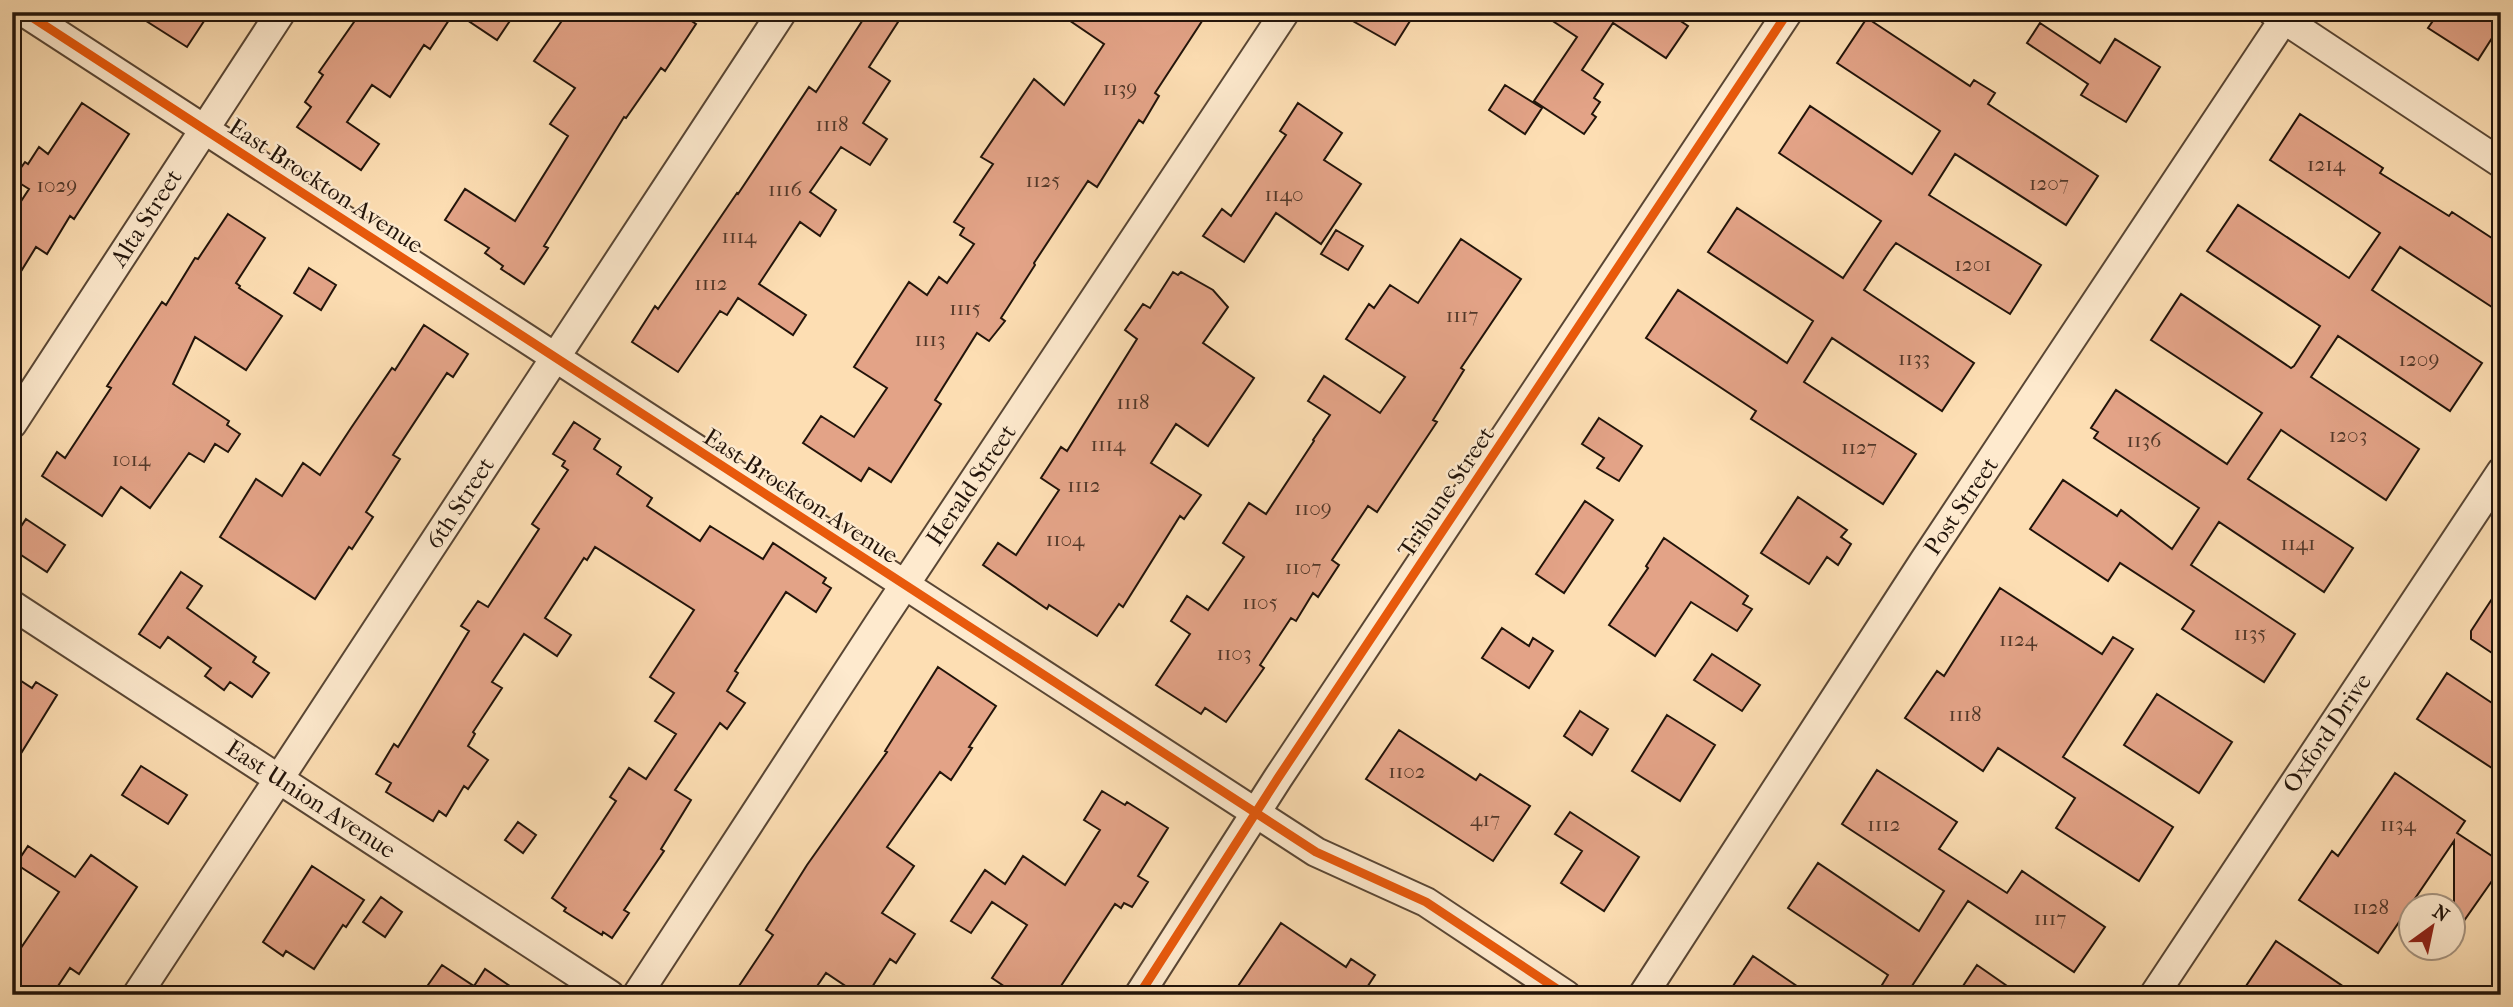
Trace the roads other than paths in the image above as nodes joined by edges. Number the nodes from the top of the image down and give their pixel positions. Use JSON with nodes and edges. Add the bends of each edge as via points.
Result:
{"nodes":[{"id":1,"x":24,"y":12,"type":"edge"},
{"id":2,"x":281,"y":12,"type":"edge"},
{"id":3,"x":782,"y":12,"type":"edge"},
{"id":4,"x":1285,"y":12,"type":"edge"},
{"id":5,"x":1788,"y":12,"type":"edge"},
{"id":6,"x":2278,"y":16,"type":"edge"},
{"id":7,"x":203,"y":130,"type":"junction"},
{"id":8,"x":2501,"y":163,"type":"edge"},
{"id":9,"x":555,"y":356,"type":"junction"},
{"id":10,"x":12,"y":424,"type":"edge"},
{"id":11,"x":2501,"y":472,"type":"edge"},
{"id":12,"x":904,"y":586,"type":"junction"},
{"id":13,"x":12,"y":605,"type":"edge"},
{"id":14,"x":281,"y":779,"type":"junction"},
{"id":15,"x":1256,"y":813,"type":"junction"},
{"id":16,"x":137,"y":995,"type":"edge"},
{"id":17,"x":610,"y":995,"type":"edge"},
{"id":18,"x":637,"y":995,"type":"edge"},
{"id":19,"x":1139,"y":995,"type":"edge"},
{"id":20,"x":1566,"y":995,"type":"edge"},
{"id":21,"x":1643,"y":995,"type":"edge"},
{"id":22,"x":2154,"y":995,"type":"edge"}],
"edges":[{"from":1,"to":7,"type":"street","name":"East Brockton Avenue"},
{"from":2,"to":7,"type":"street","name":"Alta Street"},
{"from":3,"to":9,"type":"street","name":"6th Street"},
{"from":4,"to":12,"type":"street","name":"Herald Street"},
{"from":5,"to":15,"type":"street","name":"Tribune Street"},
{"from":6,"to":8,"type":"street"},
{"from":6,"to":21,"type":"street","name":"Post Street"},
{"from":7,"to":9,"type":"street","name":"East Brockton Avenue"},
{"from":7,"to":10,"type":"street","name":"Alta Street"},
{"from":9,"to":12,"type":"street","name":"East Brockton Avenue"},
{"from":9,"to":14,"type":"street","name":"6th Street"},
{"from":11,"to":22,"type":"street","name":"Oxford Drive"},
{"from":12,"to":15,"type":"street","name":"East Brockton Avenue"},
{"from":12,"to":18,"type":"street","name":"Herald Street"},
{"from":13,"to":14,"type":"street","name":"East Union Avenue"},
{"from":14,"to":16,"type":"street","name":"6th Street"},
{"from":14,"to":17,"type":"street","name":"East Union Avenue"},
{"from":15,"to":19,"type":"street","name":"Tribune Street"},
{"from":15,"to":20,"type":"street","name":"East Brockton Avenue","via":[[1316,852],[1426,902]]}]}
